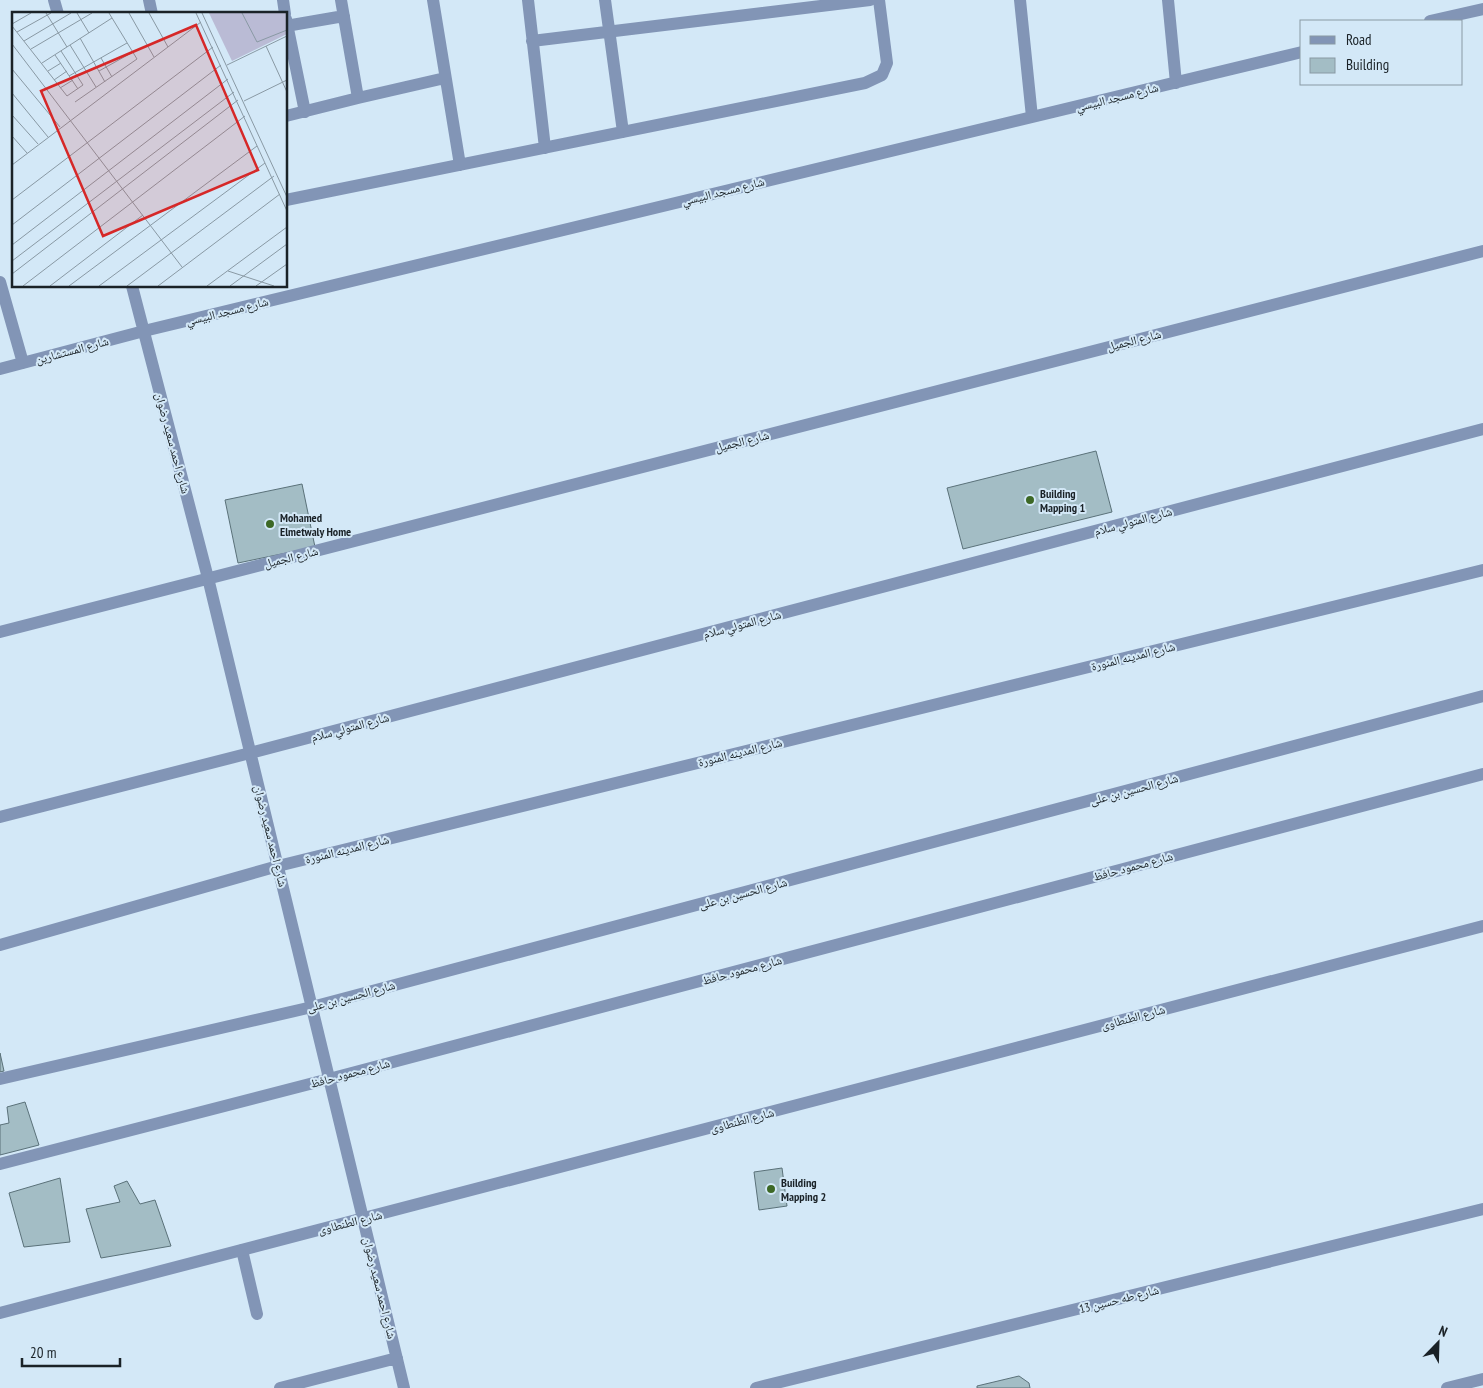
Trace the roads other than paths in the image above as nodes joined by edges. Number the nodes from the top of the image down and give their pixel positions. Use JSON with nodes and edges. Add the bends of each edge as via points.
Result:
{"nodes":[{"id":1,"x":341,"y":0,"type":"edge"},
{"id":2,"x":433,"y":0,"type":"edge"},
{"id":3,"x":528,"y":0,"type":"edge"},
{"id":4,"x":605,"y":0,"type":"edge"},
{"id":5,"x":870,"y":0,"type":"edge"},
{"id":6,"x":878,"y":0,"type":"edge"},
{"id":7,"x":1020,"y":0,"type":"edge"},
{"id":8,"x":1168,"y":0,"type":"edge"},
{"id":9,"x":1483,"y":8,"type":"edge"},
{"id":10,"x":344,"y":16,"type":"junction"},
{"id":11,"x":1434,"y":20,"type":"edge"},
{"id":12,"x":288,"y":21,"type":"edge"},
{"id":13,"x":288,"y":31,"type":"edge"},
{"id":14,"x":610,"y":32,"type":"junction"},
{"id":15,"x":532,"y":41,"type":"junction"},
{"id":16,"x":1300,"y":52,"type":"edge"},
{"id":17,"x":445,"y":78,"type":"junction"},
{"id":18,"x":1176,"y":83,"type":"junction"},
{"id":19,"x":358,"y":98,"type":"junction"},
{"id":20,"x":305,"y":112,"type":"junction"},
{"id":21,"x":288,"y":116,"type":"edge"},
{"id":22,"x":1032,"y":117,"type":"junction"},
{"id":23,"x":623,"y":132,"type":"junction"},
{"id":24,"x":545,"y":148,"type":"junction"},
{"id":25,"x":460,"y":165,"type":"junction"},
{"id":26,"x":288,"y":200,"type":"edge"},
{"id":27,"x":1483,"y":251,"type":"edge"},
{"id":28,"x":0,"y":282,"type":"edge"},
{"id":29,"x":133,"y":288,"type":"edge"},
{"id":30,"x":144,"y":330,"type":"junction"},
{"id":31,"x":23,"y":363,"type":"junction"},
{"id":32,"x":0,"y":369,"type":"edge"},
{"id":33,"x":1483,"y":429,"type":"edge"},
{"id":34,"x":1483,"y":570,"type":"edge"},
{"id":35,"x":208,"y":578,"type":"junction"},
{"id":36,"x":0,"y":632,"type":"edge"},
{"id":37,"x":1483,"y":696,"type":"edge"},
{"id":38,"x":250,"y":753,"type":"junction"},
{"id":39,"x":1483,"y":774,"type":"edge"},
{"id":40,"x":0,"y":817,"type":"edge"},
{"id":41,"x":278,"y":866,"type":"junction"},
{"id":42,"x":1483,"y":926,"type":"edge"},
{"id":43,"x":0,"y":945,"type":"edge"},
{"id":44,"x":312,"y":1007,"type":"junction"},
{"id":45,"x":329,"y":1079,"type":"junction"},
{"id":46,"x":0,"y":1080,"type":"edge"},
{"id":47,"x":0,"y":1164,"type":"edge"},
{"id":48,"x":1483,"y":1209,"type":"edge"},
{"id":49,"x":363,"y":1219,"type":"junction"},
{"id":50,"x":242,"y":1250,"type":"junction"},
{"id":51,"x":0,"y":1313,"type":"edge"},
{"id":52,"x":257,"y":1314,"type":"dead end"},
{"id":53,"x":397,"y":1358,"type":"junction"},
{"id":54,"x":1483,"y":1379,"type":"edge"},
{"id":55,"x":280,"y":1388,"type":"edge"},
{"id":56,"x":404,"y":1388,"type":"edge"},
{"id":57,"x":756,"y":1388,"type":"edge"},
{"id":58,"x":1447,"y":1388,"type":"edge"}],
"edges":[{"from":1,"to":10,"type":"street"},
{"from":2,"to":17,"type":"street"},
{"from":3,"to":15,"type":"street"},
{"from":4,"to":14,"type":"street"},
{"from":5,"to":14,"type":"street"},
{"from":6,"to":23,"type":"street","via":[[887,63],[882,75],[865,83]]},
{"from":7,"to":22,"type":"street"},
{"from":8,"to":18,"type":"street"},
{"from":9,"to":11,"type":"street"},
{"from":10,"to":12,"type":"street"},
{"from":10,"to":19,"type":"street"},
{"from":13,"to":20,"type":"street"},
{"from":14,"to":15,"type":"street"},
{"from":14,"to":23,"type":"street"},
{"from":15,"to":24,"type":"street"},
{"from":16,"to":18,"type":"street","name":"شارع مسجد البيسي"},
{"from":17,"to":19,"type":"street"},
{"from":17,"to":25,"type":"street"},
{"from":18,"to":22,"type":"street","name":"شارع مسجد البيسي"},
{"from":19,"to":20,"type":"street"},
{"from":20,"to":21,"type":"street"},
{"from":22,"to":30,"type":"street","name":"شارع مسجد البيسي"},
{"from":23,"to":24,"type":"street"},
{"from":24,"to":25,"type":"street"},
{"from":25,"to":26,"type":"street"},
{"from":27,"to":35,"type":"street","name":"شارع الجميل"},
{"from":28,"to":31,"type":"street"},
{"from":29,"to":30,"type":"street","name":"شارع احمد سعيد رضوان"},
{"from":30,"to":31,"type":"street","name":"شارع المستشارين"},
{"from":30,"to":35,"type":"street","name":"شارع احمد سعيد رضوان"},
{"from":31,"to":32,"type":"street","name":"شارع المستشارين"},
{"from":33,"to":38,"type":"street","name":"شارع المتولي سلام"},
{"from":34,"to":41,"type":"street","name":"شارع المدينه المنورة"},
{"from":35,"to":36,"type":"street","name":"شارع الجميل"},
{"from":35,"to":38,"type":"street","name":"شارع احمد سعيد رضوان"},
{"from":37,"to":44,"type":"street","name":"شارع الحسين بن على"},
{"from":38,"to":40,"type":"street","name":"شارع المتولي سلام"},
{"from":38,"to":41,"type":"street","name":"شارع احمد سعيد رضوان"},
{"from":39,"to":45,"type":"street","name":"شارع محمود حافظ"},
{"from":41,"to":43,"type":"street","name":"شارع المدينه المنورة"},
{"from":41,"to":44,"type":"street","name":"شارع احمد سعيد رضوان"},
{"from":42,"to":49,"type":"street","name":"شارع الطنطاوى"},
{"from":44,"to":45,"type":"street","name":"شارع احمد سعيد رضوان"},
{"from":44,"to":46,"type":"street","name":"شارع الحسين بن على"},
{"from":45,"to":47,"type":"street","name":"شارع محمود حافظ"},
{"from":45,"to":49,"type":"street","name":"شارع احمد سعيد رضوان"},
{"from":48,"to":57,"type":"street","name":"شارع طه حسين 13"},
{"from":49,"to":50,"type":"street","name":"شارع الطنطاوى"},
{"from":49,"to":53,"type":"street","name":"شارع احمد سعيد رضوان"},
{"from":50,"to":51,"type":"street","name":"شارع الطنطاوى"},
{"from":50,"to":52,"type":"street"},
{"from":53,"to":55,"type":"street"},
{"from":53,"to":56,"type":"street","name":"شارع احمد سعيد رضوان"},
{"from":54,"to":58,"type":"street"}]}
